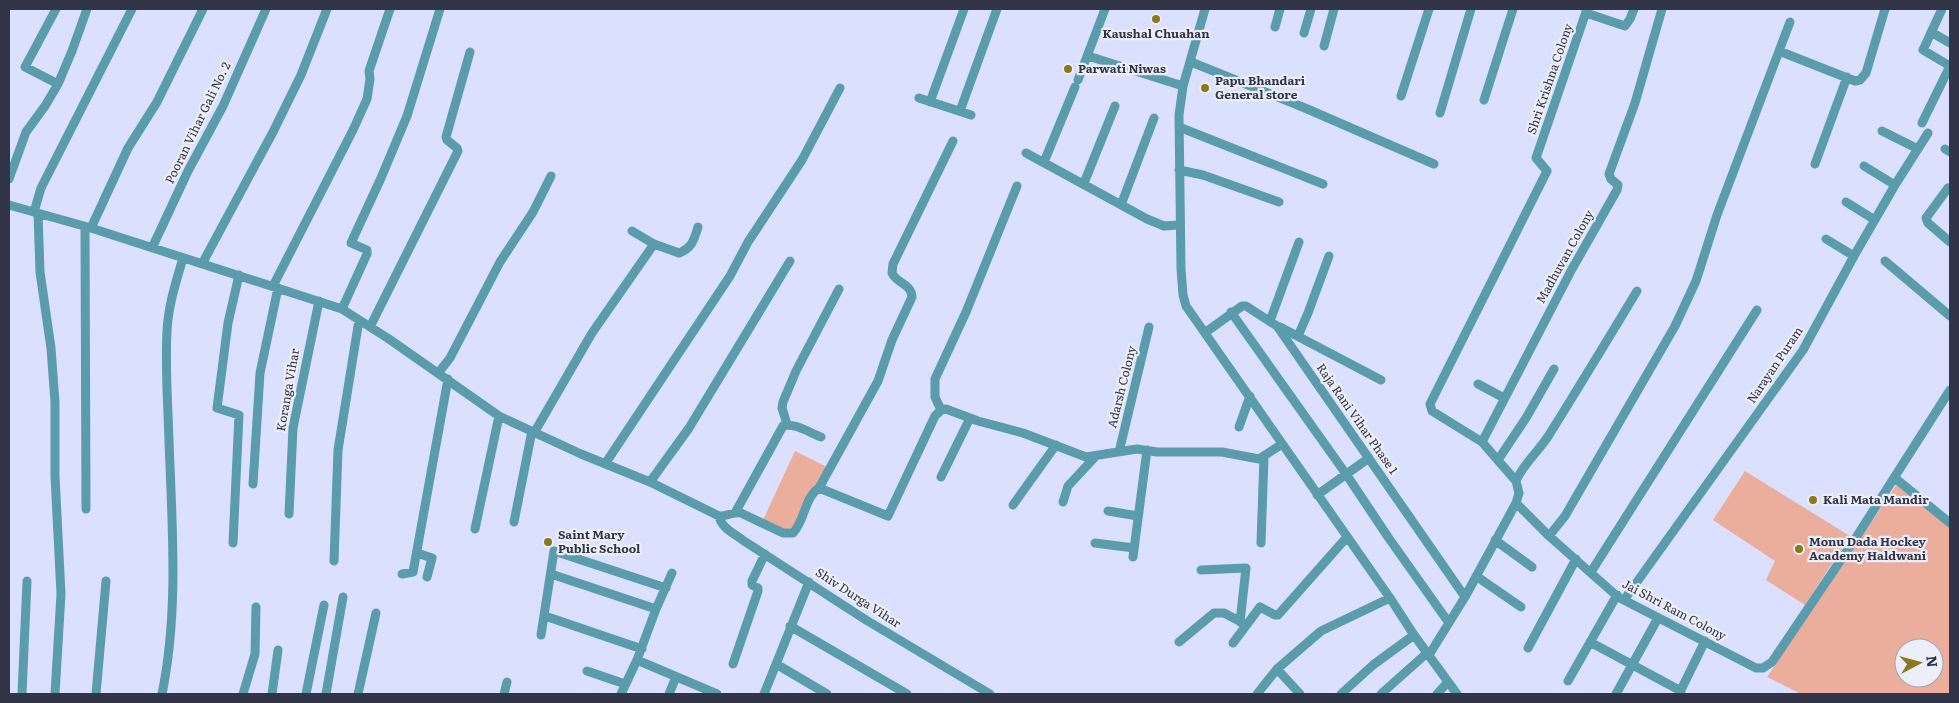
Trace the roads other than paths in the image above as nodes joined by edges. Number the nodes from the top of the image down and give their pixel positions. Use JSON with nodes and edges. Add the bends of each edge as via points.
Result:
{"nodes":[{"id":1,"x":56,"y":9,"type":"edge"},
{"id":2,"x":87,"y":9,"type":"edge"},
{"id":3,"x":132,"y":9,"type":"edge"},
{"id":4,"x":203,"y":9,"type":"edge"},
{"id":5,"x":266,"y":9,"type":"edge"},
{"id":6,"x":327,"y":9,"type":"edge"},
{"id":7,"x":390,"y":9,"type":"edge"},
{"id":8,"x":440,"y":9,"type":"edge"},
{"id":9,"x":964,"y":9,"type":"edge"},
{"id":10,"x":997,"y":9,"type":"edge"},
{"id":11,"x":1105,"y":9,"type":"edge"},
{"id":12,"x":1205,"y":9,"type":"edge"},
{"id":13,"x":1280,"y":9,"type":"edge"},
{"id":14,"x":1311,"y":9,"type":"edge"},
{"id":15,"x":1334,"y":9,"type":"edge"},
{"id":16,"x":1429,"y":9,"type":"edge"},
{"id":17,"x":1471,"y":9,"type":"edge"},
{"id":18,"x":1513,"y":9,"type":"edge"},
{"id":19,"x":1634,"y":9,"type":"edge"},
{"id":20,"x":1662,"y":9,"type":"edge"},
{"id":21,"x":1885,"y":9,"type":"edge"},
{"id":22,"x":1942,"y":9,"type":"edge"},
{"id":23,"x":1587,"y":11,"type":"edge"},
{"id":24,"x":1790,"y":22,"type":"dead end"},
{"id":25,"x":1275,"y":27,"type":"dead end"},
{"id":26,"x":1931,"y":32,"type":"junction"},
{"id":27,"x":1304,"y":33,"type":"dead end"},
{"id":28,"x":1950,"y":42,"type":"edge"},
{"id":29,"x":1324,"y":46,"type":"dead end"},
{"id":30,"x":1779,"y":51,"type":"junction"},
{"id":31,"x":470,"y":52,"type":"dead end"},
{"id":32,"x":1088,"y":56,"type":"junction"},
{"id":33,"x":1191,"y":62,"type":"junction"},
{"id":34,"x":1847,"y":77,"type":"junction"},
{"id":35,"x":58,"y":84,"type":"junction"},
{"id":36,"x":1183,"y":86,"type":"junction"},
{"id":37,"x":840,"y":88,"type":"dead end"},
{"id":38,"x":1402,"y":96,"type":"dead end"},
{"id":39,"x":919,"y":98,"type":"dead end"},
{"id":40,"x":1484,"y":100,"type":"dead end"},
{"id":41,"x":930,"y":102,"type":"junction"},
{"id":42,"x":1114,"y":106,"type":"dead end"},
{"id":43,"x":960,"y":112,"type":"junction"},
{"id":44,"x":1440,"y":113,"type":"dead end"},
{"id":45,"x":971,"y":115,"type":"dead end"},
{"id":46,"x":1154,"y":118,"type":"dead end"},
{"id":47,"x":1922,"y":123,"type":"dead end"},
{"id":48,"x":1179,"y":128,"type":"junction"},
{"id":49,"x":1882,"y":131,"type":"dead end"},
{"id":50,"x":1928,"y":133,"type":"dead end"},
{"id":51,"x":953,"y":141,"type":"dead end"},
{"id":52,"x":1918,"y":149,"type":"junction"},
{"id":53,"x":1026,"y":153,"type":"dead end"},
{"id":54,"x":1044,"y":162,"type":"junction"},
{"id":55,"x":1434,"y":164,"type":"dead end"},
{"id":56,"x":1815,"y":164,"type":"dead end"},
{"id":57,"x":1864,"y":166,"type":"dead end"},
{"id":58,"x":1179,"y":170,"type":"junction"},
{"id":59,"x":551,"y":176,"type":"dead end"},
{"id":60,"x":9,"y":179,"type":"edge"},
{"id":61,"x":1084,"y":183,"type":"junction"},
{"id":62,"x":1323,"y":184,"type":"dead end"},
{"id":63,"x":1895,"y":185,"type":"junction"},
{"id":64,"x":1017,"y":186,"type":"dead end"},
{"id":65,"x":1948,"y":188,"type":"dead end"},
{"id":66,"x":1279,"y":202,"type":"dead end"},
{"id":67,"x":1846,"y":202,"type":"dead end"},
{"id":68,"x":9,"y":205,"type":"edge"},
{"id":69,"x":1121,"y":205,"type":"junction"},
{"id":70,"x":36,"y":212,"type":"junction"},
{"id":71,"x":1875,"y":220,"type":"junction"},
{"id":72,"x":1176,"y":225,"type":"junction"},
{"id":73,"x":698,"y":227,"type":"dead end"},
{"id":74,"x":88,"y":228,"type":"junction"},
{"id":75,"x":632,"y":232,"type":"dead end"},
{"id":76,"x":1826,"y":239,"type":"dead end"},
{"id":77,"x":1299,"y":242,"type":"dead end"},
{"id":78,"x":1950,"y":242,"type":"edge"},
{"id":79,"x":654,"y":244,"type":"junction"},
{"id":80,"x":152,"y":248,"type":"junction"},
{"id":81,"x":1329,"y":256,"type":"dead end"},
{"id":82,"x":1854,"y":256,"type":"junction"},
{"id":83,"x":183,"y":258,"type":"junction"},
{"id":84,"x":790,"y":261,"type":"dead end"},
{"id":85,"x":1886,"y":261,"type":"dead end"},
{"id":86,"x":202,"y":264,"type":"junction"},
{"id":87,"x":239,"y":276,"type":"junction"},
{"id":88,"x":276,"y":287,"type":"junction"},
{"id":89,"x":839,"y":289,"type":"dead end"},
{"id":90,"x":1637,"y":291,"type":"dead end"},
{"id":91,"x":319,"y":301,"type":"junction"},
{"id":92,"x":342,"y":309,"type":"junction"},
{"id":93,"x":1757,"y":310,"type":"dead end"},
{"id":94,"x":1231,"y":312,"type":"junction"},
{"id":95,"x":1950,"y":316,"type":"edge"},
{"id":96,"x":359,"y":320,"type":"junction"},
{"id":97,"x":1274,"y":323,"type":"junction"},
{"id":98,"x":370,"y":327,"type":"junction"},
{"id":99,"x":1150,"y":327,"type":"dead end"},
{"id":100,"x":1206,"y":332,"type":"junction"},
{"id":101,"x":1298,"y":336,"type":"junction"},
{"id":102,"x":1554,"y":369,"type":"dead end"},
{"id":103,"x":439,"y":372,"type":"junction"},
{"id":104,"x":448,"y":379,"type":"junction"},
{"id":105,"x":1381,"y":380,"type":"dead end"},
{"id":106,"x":1478,"y":384,"type":"dead end"},
{"id":107,"x":1949,"y":393,"type":"edge"},
{"id":108,"x":1250,"y":396,"type":"junction"},
{"id":109,"x":1504,"y":398,"type":"junction"},
{"id":110,"x":941,"y":410,"type":"junction"},
{"id":111,"x":499,"y":416,"type":"junction"},
{"id":112,"x":970,"y":418,"type":"junction"},
{"id":113,"x":787,"y":424,"type":"junction"},
{"id":114,"x":1239,"y":427,"type":"dead end"},
{"id":115,"x":533,"y":432,"type":"junction"},
{"id":116,"x":820,"y":438,"type":"dead end"},
{"id":117,"x":1482,"y":442,"type":"junction"},
{"id":118,"x":1282,"y":444,"type":"junction"},
{"id":119,"x":1056,"y":445,"type":"junction"},
{"id":120,"x":1146,"y":450,"type":"junction"},
{"id":121,"x":1119,"y":452,"type":"junction"},
{"id":122,"x":1095,"y":457,"type":"junction"},
{"id":123,"x":1264,"y":457,"type":"junction"},
{"id":124,"x":1369,"y":458,"type":"junction"},
{"id":125,"x":1498,"y":460,"type":"junction"},
{"id":126,"x":605,"y":464,"type":"junction"},
{"id":127,"x":1346,"y":474,"type":"junction"},
{"id":128,"x":941,"y":477,"type":"dead end"},
{"id":129,"x":1895,"y":478,"type":"junction"},
{"id":130,"x":1516,"y":481,"type":"junction"},
{"id":131,"x":650,"y":482,"type":"junction"},
{"id":132,"x":252,"y":484,"type":"dead end"},
{"id":133,"x":819,"y":488,"type":"junction"},
{"id":134,"x":1317,"y":495,"type":"junction"},
{"id":135,"x":1063,"y":502,"type":"dead end"},
{"id":136,"x":1516,"y":503,"type":"junction"},
{"id":137,"x":1013,"y":505,"type":"dead end"},
{"id":138,"x":86,"y":509,"type":"dead end"},
{"id":139,"x":1108,"y":511,"type":"dead end"},
{"id":140,"x":735,"y":512,"type":"junction"},
{"id":141,"x":289,"y":514,"type":"dead end"},
{"id":142,"x":719,"y":516,"type":"junction"},
{"id":143,"x":1138,"y":516,"type":"junction"},
{"id":144,"x":514,"y":522,"type":"dead end"},
{"id":145,"x":1950,"y":523,"type":"edge"},
{"id":146,"x":475,"y":529,"type":"dead end"},
{"id":147,"x":1549,"y":536,"type":"junction"},
{"id":148,"x":1347,"y":537,"type":"junction"},
{"id":149,"x":1495,"y":540,"type":"junction"},
{"id":150,"x":233,"y":543,"type":"dead end"},
{"id":151,"x":1095,"y":543,"type":"dead end"},
{"id":152,"x":1261,"y":543,"type":"dead end"},
{"id":153,"x":416,"y":553,"type":"junction"},
{"id":154,"x":764,"y":554,"type":"junction"},
{"id":155,"x":1576,"y":560,"type":"junction"},
{"id":156,"x":334,"y":561,"type":"dead end"},
{"id":157,"x":1532,"y":567,"type":"dead end"},
{"id":158,"x":1201,"y":570,"type":"dead end"},
{"id":159,"x":1591,"y":572,"type":"junction"},
{"id":160,"x":672,"y":573,"type":"dead end"},
{"id":161,"x":402,"y":574,"type":"dead end"},
{"id":162,"x":551,"y":574,"type":"junction"},
{"id":163,"x":1476,"y":576,"type":"junction"},
{"id":164,"x":427,"y":577,"type":"dead end"},
{"id":165,"x":27,"y":581,"type":"dead end"},
{"id":166,"x":106,"y":581,"type":"dead end"},
{"id":167,"x":809,"y":582,"type":"junction"},
{"id":168,"x":666,"y":588,"type":"junction"},
{"id":169,"x":344,"y":596,"type":"dead end"},
{"id":170,"x":1464,"y":597,"type":"junction"},
{"id":171,"x":1390,"y":598,"type":"junction"},
{"id":172,"x":1621,"y":598,"type":"junction"},
{"id":173,"x":324,"y":605,"type":"dead end"},
{"id":174,"x":256,"y":607,"type":"dead end"},
{"id":175,"x":1521,"y":607,"type":"dead end"},
{"id":176,"x":656,"y":609,"type":"junction"},
{"id":177,"x":376,"y":613,"type":"dead end"},
{"id":178,"x":544,"y":616,"type":"junction"},
{"id":179,"x":1658,"y":618,"type":"junction"},
{"id":180,"x":1243,"y":623,"type":"junction"},
{"id":181,"x":1448,"y":623,"type":"junction"},
{"id":182,"x":790,"y":626,"type":"junction"},
{"id":183,"x":541,"y":635,"type":"dead end"},
{"id":184,"x":1414,"y":635,"type":"junction"},
{"id":185,"x":1705,"y":641,"type":"junction"},
{"id":186,"x":1179,"y":642,"type":"dead end"},
{"id":187,"x":1590,"y":642,"type":"junction"},
{"id":188,"x":1233,"y":643,"type":"dead end"},
{"id":189,"x":1528,"y":648,"type":"dead end"},
{"id":190,"x":642,"y":649,"type":"junction"},
{"id":191,"x":278,"y":650,"type":"dead end"},
{"id":192,"x":1428,"y":654,"type":"junction"},
{"id":193,"x":637,"y":660,"type":"junction"},
{"id":194,"x":733,"y":664,"type":"dead end"},
{"id":195,"x":776,"y":664,"type":"junction"},
{"id":196,"x":1632,"y":666,"type":"junction"},
{"id":197,"x":1277,"y":669,"type":"junction"},
{"id":198,"x":587,"y":671,"type":"dead end"},
{"id":199,"x":676,"y":677,"type":"junction"},
{"id":200,"x":1568,"y":681,"type":"dead end"},
{"id":201,"x":507,"y":682,"type":"dead end"},
{"id":202,"x":1448,"y":682,"type":"junction"},
{"id":203,"x":625,"y":684,"type":"junction"},
{"id":204,"x":1680,"y":693,"type":"edge"},
{"id":205,"x":22,"y":694,"type":"edge"},
{"id":206,"x":55,"y":694,"type":"edge"},
{"id":207,"x":96,"y":694,"type":"edge"},
{"id":208,"x":162,"y":694,"type":"edge"},
{"id":209,"x":243,"y":694,"type":"edge"},
{"id":210,"x":272,"y":694,"type":"edge"},
{"id":211,"x":306,"y":694,"type":"edge"},
{"id":212,"x":326,"y":694,"type":"edge"},
{"id":213,"x":358,"y":694,"type":"edge"},
{"id":214,"x":504,"y":694,"type":"edge"},
{"id":215,"x":621,"y":694,"type":"edge"},
{"id":216,"x":669,"y":694,"type":"edge"},
{"id":217,"x":717,"y":694,"type":"edge"},
{"id":218,"x":764,"y":694,"type":"edge"},
{"id":219,"x":827,"y":694,"type":"edge"},
{"id":220,"x":907,"y":694,"type":"edge"},
{"id":221,"x":990,"y":694,"type":"edge"},
{"id":222,"x":1257,"y":694,"type":"edge"},
{"id":223,"x":1300,"y":694,"type":"edge"},
{"id":224,"x":1341,"y":694,"type":"edge"},
{"id":225,"x":1381,"y":694,"type":"edge"},
{"id":226,"x":1437,"y":694,"type":"edge"},
{"id":227,"x":1457,"y":694,"type":"edge"},
{"id":228,"x":1616,"y":694,"type":"edge"}],
"edges":[{"from":1,"to":35,"type":"street","via":[[25,67]]},
{"from":2,"to":35,"type":"street"},
{"from":3,"to":70,"type":"street","via":[[41,188]]},
{"from":4,"to":74,"type":"street","via":[[157,102],[128,148]]},
{"from":5,"to":80,"type":"street","name":"Pooran Vihar Gali No. 2","via":[[223,106]]},
{"from":6,"to":86,"type":"street","via":[[274,132]]},
{"from":7,"to":88,"type":"street","via":[[369,71],[367,98]]},
{"from":8,"to":92,"type":"street","via":[[407,116],[351,242],[367,250],[367,254]]},
{"from":9,"to":41,"type":"street"},
{"from":10,"to":43,"type":"street"},
{"from":11,"to":32,"type":"street"},
{"from":12,"to":33,"type":"street"},
{"from":13,"to":25,"type":"street"},
{"from":14,"to":27,"type":"street"},
{"from":15,"to":29,"type":"street"},
{"from":16,"to":38,"type":"street"},
{"from":17,"to":44,"type":"street"},
{"from":18,"to":40,"type":"street"},
{"from":19,"to":23,"type":"street","via":[[1625,26]]},
{"from":20,"to":109,"type":"street","name":"Madhuvan Colony","via":[[1635,103],[1609,174],[1618,185],[1617,190]]},
{"from":21,"to":34,"type":"street","via":[[1866,73],[1860,80]]},
{"from":22,"to":26,"type":"street"},
{"from":23,"to":117,"type":"street","name":"Shri Krishna Colony","via":[[1536,158],[1547,171],[1430,404],[1432,411]]},
{"from":24,"to":30,"type":"street"},
{"from":26,"to":28,"type":"street"},
{"from":26,"to":47,"type":"street","via":[[1922,50],[1950,66]]},
{"from":30,"to":34,"type":"street"},
{"from":30,"to":147,"type":"street","via":[[1717,215],[1696,281],[1675,326],[1565,516]]},
{"from":31,"to":98,"type":"street","via":[[446,137],[458,151]]},
{"from":32,"to":36,"type":"street"},
{"from":32,"to":54,"type":"street"},
{"from":33,"to":36,"type":"street"},
{"from":33,"to":55,"type":"street"},
{"from":34,"to":56,"type":"street"},
{"from":35,"to":60,"type":"street","via":[[26,132]]},
{"from":36,"to":48,"type":"street"},
{"from":37,"to":126,"type":"street","via":[[802,160],[748,242],[730,276]]},
{"from":39,"to":41,"type":"street"},
{"from":41,"to":43,"type":"street"},
{"from":42,"to":61,"type":"street"},
{"from":43,"to":45,"type":"street"},
{"from":46,"to":69,"type":"street"},
{"from":48,"to":58,"type":"street"},
{"from":48,"to":62,"type":"street"},
{"from":49,"to":52,"type":"street"},
{"from":50,"to":52,"type":"street","name":"Narayan Puram"},
{"from":51,"to":133,"type":"street","via":[[894,264],[892,273],[908,286],[912,297],[878,381]]},
{"from":52,"to":63,"type":"street","name":"Narayan Puram"},
{"from":53,"to":54,"type":"street"},
{"from":54,"to":61,"type":"street"},
{"from":57,"to":63,"type":"street"},
{"from":58,"to":66,"type":"street","via":[[1203,175]]},
{"from":58,"to":72,"type":"street"},
{"from":59,"to":103,"type":"street","via":[[533,212],[500,262],[450,358]]},
{"from":61,"to":69,"type":"street"},
{"from":63,"to":71,"type":"street","name":"Narayan Puram"},
{"from":64,"to":110,"type":"street","via":[[935,379],[935,397]]},
{"from":65,"to":78,"type":"street","via":[[1926,218]]},
{"from":67,"to":71,"type":"street"},
{"from":68,"to":70,"type":"street"},
{"from":69,"to":72,"type":"street","via":[[1164,226]]},
{"from":70,"to":74,"type":"street"},
{"from":70,"to":206,"type":"street","via":[[55,402],[61,594]]},
{"from":71,"to":82,"type":"street","name":"Narayan Puram"},
{"from":72,"to":100,"type":"street","via":[[1186,306]]},
{"from":73,"to":79,"type":"street","via":[[693,244],[679,253]]},
{"from":74,"to":80,"type":"street"},
{"from":74,"to":138,"type":"street"},
{"from":75,"to":79,"type":"street"},
{"from":76,"to":82,"type":"street"},
{"from":77,"to":97,"type":"street"},
{"from":79,"to":115,"type":"street","via":[[592,333]]},
{"from":80,"to":83,"type":"street"},
{"from":81,"to":101,"type":"street"},
{"from":82,"to":172,"type":"street","name":"Narayan Puram","via":[[1803,350]]},
{"from":83,"to":86,"type":"street"},
{"from":83,"to":208,"type":"street","via":[[167,330],[174,583]]},
{"from":84,"to":131,"type":"street","via":[[689,428]]},
{"from":85,"to":95,"type":"street"},
{"from":86,"to":87,"type":"street"},
{"from":87,"to":88,"type":"street"},
{"from":87,"to":150,"type":"street","via":[[228,323],[218,408],[239,415]]},
{"from":88,"to":91,"type":"street"},
{"from":88,"to":132,"type":"street","via":[[260,374]]},
{"from":89,"to":113,"type":"street","via":[[783,402]]},
{"from":90,"to":130,"type":"street","via":[[1543,444]]},
{"from":91,"to":92,"type":"street"},
{"from":91,"to":141,"type":"street","name":"Koranga Vihar","via":[[293,428]]},
{"from":92,"to":96,"type":"street"},
{"from":93,"to":159,"type":"street"},
{"from":94,"to":97,"type":"street","name":"Raja Rani Vihar Phase 1","via":[[1246,306]]},
{"from":94,"to":100,"type":"street"},
{"from":94,"to":127,"type":"street"},
{"from":96,"to":98,"type":"street"},
{"from":96,"to":156,"type":"street","via":[[338,450]]},
{"from":97,"to":101,"type":"street"},
{"from":97,"to":124,"type":"street","name":"Raja Rani Vihar Phase 1"},
{"from":98,"to":103,"type":"street"},
{"from":99,"to":121,"type":"street","name":"Adarsh Colony"},
{"from":100,"to":108,"type":"street"},
{"from":101,"to":105,"type":"street"},
{"from":102,"to":125,"type":"street","via":[[1514,439]]},
{"from":103,"to":104,"type":"street"},
{"from":104,"to":111,"type":"street"},
{"from":104,"to":153,"type":"street"},
{"from":106,"to":109,"type":"street"},
{"from":107,"to":129,"type":"street","name":"Jai Shri Ram Colony"},
{"from":108,"to":114,"type":"street"},
{"from":108,"to":118,"type":"street"},
{"from":109,"to":117,"type":"street","name":"Madhuvan Colony"},
{"from":110,"to":112,"type":"street"},
{"from":110,"to":133,"type":"street","via":[[935,416],[888,516]]},
{"from":111,"to":115,"type":"street"},
{"from":111,"to":146,"type":"street"},
{"from":112,"to":119,"type":"street","via":[[1004,426]]},
{"from":112,"to":128,"type":"street"},
{"from":113,"to":116,"type":"street"},
{"from":113,"to":140,"type":"street","via":[[778,433]]},
{"from":115,"to":126,"type":"street"},
{"from":115,"to":144,"type":"street"},
{"from":117,"to":125,"type":"street"},
{"from":118,"to":123,"type":"street"},
{"from":118,"to":134,"type":"street"},
{"from":119,"to":122,"type":"street"},
{"from":119,"to":137,"type":"street"},
{"from":120,"to":121,"type":"street"},
{"from":120,"to":123,"type":"street","via":[[1216,452],[1254,459]]},
{"from":120,"to":143,"type":"street"},
{"from":121,"to":122,"type":"street"},
{"from":122,"to":135,"type":"street","via":[[1068,486]]},
{"from":123,"to":152,"type":"street"},
{"from":124,"to":127,"type":"street"},
{"from":124,"to":170,"type":"street","name":"Raja Rani Vihar Phase 1"},
{"from":125,"to":130,"type":"street"},
{"from":126,"to":131,"type":"street"},
{"from":127,"to":134,"type":"street"},
{"from":127,"to":181,"type":"street"},
{"from":129,"to":145,"type":"street"},
{"from":129,"to":185,"type":"street","name":"Jai Shri Ram Colony","via":[[1772,662],[1756,668]]},
{"from":130,"to":136,"type":"street","via":[[1519,493]]},
{"from":131,"to":142,"type":"street"},
{"from":133,"to":140,"type":"street","via":[[793,534],[783,533]]},
{"from":134,"to":148,"type":"street"},
{"from":136,"to":147,"type":"street","name":"Jai Shri Ram Colony"},
{"from":136,"to":149,"type":"street"},
{"from":139,"to":143,"type":"street"},
{"from":140,"to":142,"type":"street"},
{"from":142,"to":154,"type":"street","name":"Shiv Durga Vihar","via":[[725,527]]},
{"from":143,"to":151,"type":"street","via":[[1134,553]]},
{"from":147,"to":155,"type":"street","name":"Jai Shri Ram Colony"},
{"from":148,"to":171,"type":"street"},
{"from":148,"to":180,"type":"street","via":[[1278,615],[1260,607]]},
{"from":149,"to":157,"type":"street"},
{"from":149,"to":163,"type":"street"},
{"from":153,"to":161,"type":"street","via":[[413,572]]},
{"from":153,"to":164,"type":"street","via":[[432,558]]},
{"from":154,"to":167,"type":"street","name":"Shiv Durga Vihar"},
{"from":154,"to":194,"type":"street","via":[[752,581],[758,591]]},
{"from":155,"to":159,"type":"street","name":"Jai Shri Ram Colony"},
{"from":155,"to":189,"type":"street"},
{"from":158,"to":180,"type":"street","via":[[1246,568]]},
{"from":159,"to":172,"type":"street","name":"Jai Shri Ram Colony"},
{"from":160,"to":168,"type":"street"},
{"from":162,"to":168,"type":"street","via":[[554,551]]},
{"from":162,"to":176,"type":"street"},
{"from":162,"to":178,"type":"street"},
{"from":163,"to":170,"type":"street"},
{"from":163,"to":175,"type":"street"},
{"from":165,"to":205,"type":"street"},
{"from":166,"to":207,"type":"street"},
{"from":167,"to":182,"type":"street"},
{"from":167,"to":221,"type":"street","name":"Shiv Durga Vihar"},
{"from":168,"to":176,"type":"street"},
{"from":169,"to":212,"type":"street"},
{"from":170,"to":181,"type":"street"},
{"from":171,"to":184,"type":"street"},
{"from":171,"to":197,"type":"street","via":[[1321,631]]},
{"from":172,"to":179,"type":"street","name":"Jai Shri Ram Colony"},
{"from":172,"to":187,"type":"street","name":"Narayan Puram"},
{"from":173,"to":211,"type":"street"},
{"from":174,"to":209,"type":"street","via":[[254,654]]},
{"from":176,"to":190,"type":"street"},
{"from":177,"to":213,"type":"street"},
{"from":178,"to":183,"type":"street"},
{"from":178,"to":190,"type":"street"},
{"from":179,"to":185,"type":"street","name":"Jai Shri Ram Colony"},
{"from":179,"to":196,"type":"street"},
{"from":180,"to":186,"type":"street","via":[[1224,612],[1214,613]]},
{"from":180,"to":188,"type":"street"},
{"from":181,"to":192,"type":"street"},
{"from":182,"to":195,"type":"street"},
{"from":182,"to":220,"type":"street"},
{"from":184,"to":192,"type":"street"},
{"from":184,"to":224,"type":"street"},
{"from":185,"to":204,"type":"street"},
{"from":187,"to":196,"type":"street"},
{"from":187,"to":200,"type":"street","name":"Narayan Puram"},
{"from":190,"to":193,"type":"street"},
{"from":191,"to":210,"type":"street"},
{"from":192,"to":202,"type":"street"},
{"from":192,"to":225,"type":"street"},
{"from":193,"to":199,"type":"street"},
{"from":193,"to":203,"type":"street"},
{"from":195,"to":218,"type":"street"},
{"from":195,"to":219,"type":"street"},
{"from":196,"to":204,"type":"street"},
{"from":196,"to":228,"type":"street"},
{"from":197,"to":222,"type":"street"},
{"from":197,"to":223,"type":"street"},
{"from":198,"to":203,"type":"street"},
{"from":199,"to":216,"type":"street"},
{"from":199,"to":217,"type":"street"},
{"from":201,"to":214,"type":"street"},
{"from":202,"to":226,"type":"street"},
{"from":202,"to":227,"type":"street"},
{"from":203,"to":215,"type":"street"}]}
